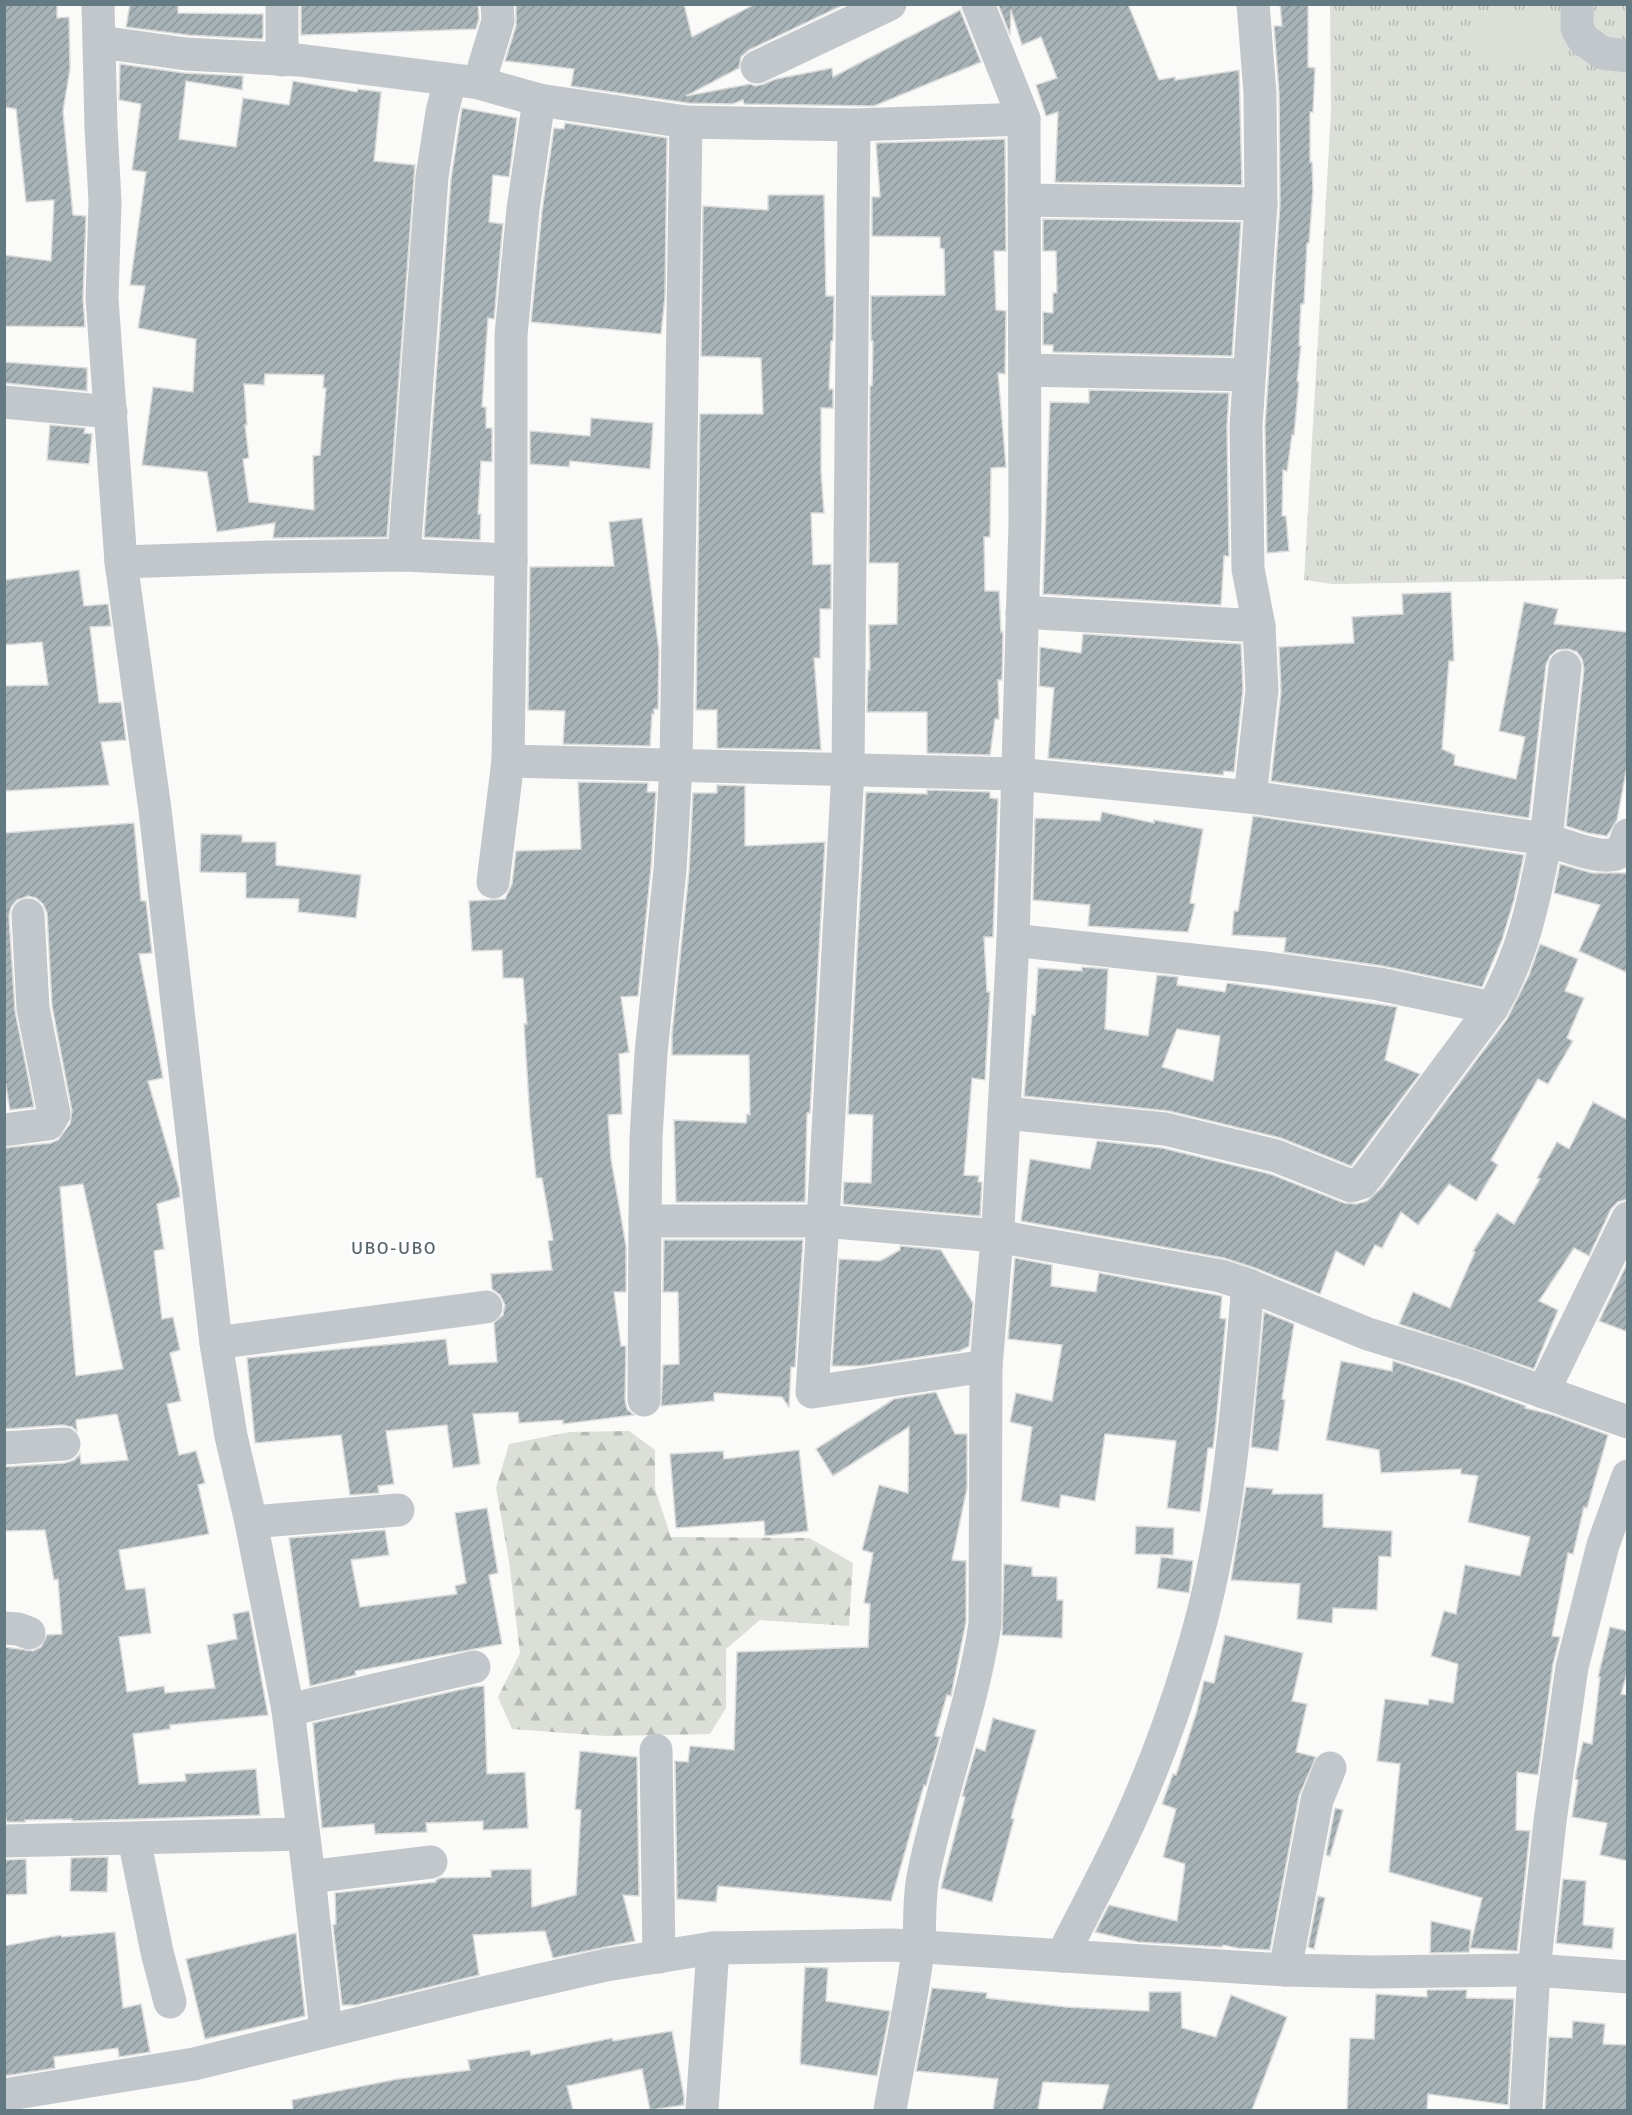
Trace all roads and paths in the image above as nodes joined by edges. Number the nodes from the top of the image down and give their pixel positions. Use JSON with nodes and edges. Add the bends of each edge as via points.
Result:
{"nodes":[{"id":1,"x":98,"y":4,"type":"edge"},
{"id":2,"x":282,"y":4,"type":"edge"},
{"id":3,"x":497,"y":4,"type":"edge"},
{"id":4,"x":890,"y":4,"type":"edge"},
{"id":5,"x":978,"y":4,"type":"edge"},
{"id":6,"x":1253,"y":4,"type":"edge"},
{"id":7,"x":1577,"y":4,"type":"edge"},
{"id":8,"x":100,"y":42,"type":"junction"},
{"id":9,"x":1628,"y":56,"type":"edge"},
{"id":10,"x":282,"y":60,"type":"junction"},
{"id":11,"x":757,"y":67,"type":"dead end"},
{"id":12,"x":465,"y":81,"type":"junction"},
{"id":13,"x":539,"y":100,"type":"junction"},
{"id":14,"x":1024,"y":119,"type":"junction"},
{"id":15,"x":686,"y":122,"type":"junction"},
{"id":16,"x":854,"y":125,"type":"junction"},
{"id":17,"x":1024,"y":200,"type":"junction"},
{"id":18,"x":1261,"y":204,"type":"junction"},
{"id":19,"x":1024,"y":370,"type":"junction"},
{"id":20,"x":1249,"y":375,"type":"junction"},
{"id":21,"x":4,"y":402,"type":"edge"},
{"id":22,"x":111,"y":412,"type":"junction"},
{"id":23,"x":404,"y":555,"type":"junction"},
{"id":24,"x":511,"y":560,"type":"junction"},
{"id":25,"x":122,"y":561,"type":"junction"},
{"id":26,"x":1022,"y":612,"type":"junction"},
{"id":27,"x":1259,"y":627,"type":"junction"},
{"id":28,"x":1565,"y":667,"type":"dead end"},
{"id":29,"x":508,"y":761,"type":"junction"},
{"id":30,"x":676,"y":766,"type":"junction"},
{"id":31,"x":848,"y":770,"type":"junction"},
{"id":32,"x":1016,"y":774,"type":"junction"},
{"id":33,"x":1250,"y":797,"type":"junction"},
{"id":34,"x":1628,"y":835,"type":"edge"},
{"id":35,"x":1546,"y":839,"type":"junction"},
{"id":36,"x":493,"y":882,"type":"dead end"},
{"id":37,"x":28,"y":915,"type":"dead end"},
{"id":38,"x":1013,"y":940,"type":"junction"},
{"id":39,"x":1492,"y":1008,"type":"junction"},
{"id":40,"x":1004,"y":1113,"type":"junction"},
{"id":41,"x":4,"y":1130,"type":"edge"},
{"id":42,"x":1628,"y":1218,"type":"edge"},
{"id":43,"x":645,"y":1221,"type":"junction"},
{"id":44,"x":824,"y":1221,"type":"junction"},
{"id":45,"x":998,"y":1236,"type":"junction"},
{"id":46,"x":1248,"y":1285,"type":"junction"},
{"id":47,"x":486,"y":1307,"type":"dead end"},
{"id":48,"x":216,"y":1343,"type":"junction"},
{"id":49,"x":986,"y":1366,"type":"junction"},
{"id":50,"x":1543,"y":1392,"type":"junction"},
{"id":51,"x":644,"y":1400,"type":"dead end"},
{"id":52,"x":1628,"y":1422,"type":"edge"},
{"id":53,"x":64,"y":1444,"type":"dead end"},
{"id":54,"x":4,"y":1448,"type":"edge"},
{"id":55,"x":1628,"y":1476,"type":"edge"},
{"id":56,"x":398,"y":1510,"type":"dead end"},
{"id":57,"x":251,"y":1522,"type":"junction"},
{"id":58,"x":1615,"y":1547,"type":"edge"},
{"id":59,"x":474,"y":1667,"type":"dead end"},
{"id":60,"x":288,"y":1710,"type":"junction"},
{"id":61,"x":656,"y":1750,"type":"dead end"},
{"id":62,"x":1330,"y":1768,"type":"dead end"},
{"id":63,"x":302,"y":1834,"type":"junction"},
{"id":64,"x":134,"y":1839,"type":"junction"},
{"id":65,"x":4,"y":1841,"type":"edge"},
{"id":66,"x":431,"y":1862,"type":"dead end"},
{"id":67,"x":309,"y":1877,"type":"junction"},
{"id":68,"x":713,"y":1948,"type":"junction"},
{"id":69,"x":918,"y":1948,"type":"junction"},
{"id":70,"x":1062,"y":1956,"type":"junction"},
{"id":71,"x":659,"y":1957,"type":"junction"},
{"id":72,"x":1534,"y":1970,"type":"junction"},
{"id":73,"x":1298,"y":1971,"type":"junction"},
{"id":74,"x":1628,"y":1977,"type":"edge"},
{"id":75,"x":170,"y":2002,"type":"dead end"},
{"id":76,"x":326,"y":2031,"type":"junction"},
{"id":77,"x":4,"y":2095,"type":"edge"},
{"id":78,"x":702,"y":2110,"type":"edge"},
{"id":79,"x":890,"y":2110,"type":"edge"},
{"id":80,"x":1526,"y":2110,"type":"edge"}],
"edges":[{"from":1,"to":8,"type":"street"},
{"from":2,"to":10,"type":"street"},
{"from":3,"to":12,"type":"street","via":[[498,21]]},
{"from":4,"to":11,"type":"street"},
{"from":5,"to":14,"type":"street"},
{"from":6,"to":18,"type":"street","via":[[1260,93]]},
{"from":7,"to":9,"type":"street","via":[[1577,28],[1583,39],[1602,53]]},
{"from":8,"to":10,"type":"street","via":[[186,54]]},
{"from":8,"to":22,"type":"street","via":[[105,202],[102,299]]},
{"from":10,"to":12,"type":"street"},
{"from":12,"to":13,"type":"street"},
{"from":12,"to":23,"type":"street","via":[[442,112],[432,177]]},
{"from":13,"to":15,"type":"street"},
{"from":13,"to":24,"type":"street","via":[[511,335]]},
{"from":14,"to":16,"type":"street"},
{"from":14,"to":17,"type":"street"},
{"from":15,"to":16,"type":"street"},
{"from":15,"to":30,"type":"street"},
{"from":16,"to":31,"type":"street"},
{"from":17,"to":18,"type":"street"},
{"from":17,"to":19,"type":"street"},
{"from":18,"to":20,"type":"street"},
{"from":19,"to":20,"type":"street"},
{"from":19,"to":26,"type":"street"},
{"from":20,"to":27,"type":"street","via":[[1248,569]]},
{"from":21,"to":22,"type":"street"},
{"from":22,"to":25,"type":"street"},
{"from":23,"to":24,"type":"street"},
{"from":23,"to":25,"type":"street"},
{"from":24,"to":29,"type":"street"},
{"from":25,"to":48,"type":"street","via":[[155,810]]},
{"from":26,"to":27,"type":"street"},
{"from":26,"to":32,"type":"street"},
{"from":27,"to":33,"type":"street","via":[[1262,690]]},
{"from":28,"to":35,"type":"street"},
{"from":29,"to":30,"type":"street"},
{"from":29,"to":36,"type":"street"},
{"from":30,"to":31,"type":"street"},
{"from":30,"to":43,"type":"street","via":[[670,870],[651,1053]]},
{"from":31,"to":32,"type":"street"},
{"from":31,"to":44,"type":"street"},
{"from":32,"to":33,"type":"street"},
{"from":32,"to":38,"type":"street"},
{"from":33,"to":35,"type":"street"},
{"from":34,"to":35,"type":"street","via":[[1613,856]]},
{"from":35,"to":39,"type":"street","via":[[1532,912],[1505,985]]},
{"from":37,"to":41,"type":"street","via":[[33,1008],[54,1114],[48,1124]]},
{"from":38,"to":39,"type":"street","via":[[1368,982]]},
{"from":38,"to":40,"type":"street"},
{"from":39,"to":40,"type":"street","via":[[1367,1176],[1351,1186],[1276,1156],[1165,1129]]},
{"from":40,"to":45,"type":"street"},
{"from":42,"to":50,"type":"street"},
{"from":43,"to":44,"type":"street"},
{"from":43,"to":51,"type":"street"},
{"from":44,"to":45,"type":"street"},
{"from":44,"to":49,"type":"street","via":[[812,1392]]},
{"from":45,"to":46,"type":"street","via":[[1221,1276]]},
{"from":45,"to":49,"type":"street"},
{"from":46,"to":50,"type":"street","via":[[1368,1334]]},
{"from":46,"to":70,"type":"street","via":[[1227,1487],[1192,1656],[1131,1817]]},
{"from":47,"to":48,"type":"street"},
{"from":48,"to":57,"type":"street","via":[[231,1436]]},
{"from":49,"to":69,"type":"street","via":[[985,1624],[923,1875]]},
{"from":50,"to":52,"type":"street"},
{"from":53,"to":54,"type":"street"},
{"from":55,"to":58,"type":"street"},
{"from":56,"to":57,"type":"street"},
{"from":57,"to":60,"type":"street"},
{"from":58,"to":72,"type":"street","via":[[1595,1582],[1572,1667]]},
{"from":59,"to":60,"type":"street"},
{"from":60,"to":63,"type":"street"},
{"from":61,"to":71,"type":"street"},
{"from":62,"to":73,"type":"street","via":[[1317,1800]]},
{"from":63,"to":64,"type":"street"},
{"from":63,"to":67,"type":"street"},
{"from":64,"to":65,"type":"street"},
{"from":64,"to":75,"type":"street"},
{"from":66,"to":67,"type":"street"},
{"from":67,"to":76,"type":"street"},
{"from":68,"to":69,"type":"street"},
{"from":68,"to":71,"type":"street"},
{"from":68,"to":78,"type":"street"},
{"from":69,"to":70,"type":"street"},
{"from":69,"to":79,"type":"street"},
{"from":70,"to":73,"type":"street"},
{"from":71,"to":76,"type":"street","via":[[606,1965]]},
{"from":72,"to":73,"type":"street"},
{"from":72,"to":74,"type":"street"},
{"from":72,"to":80,"type":"street"},
{"from":76,"to":77,"type":"street","via":[[194,2064]]}]}
